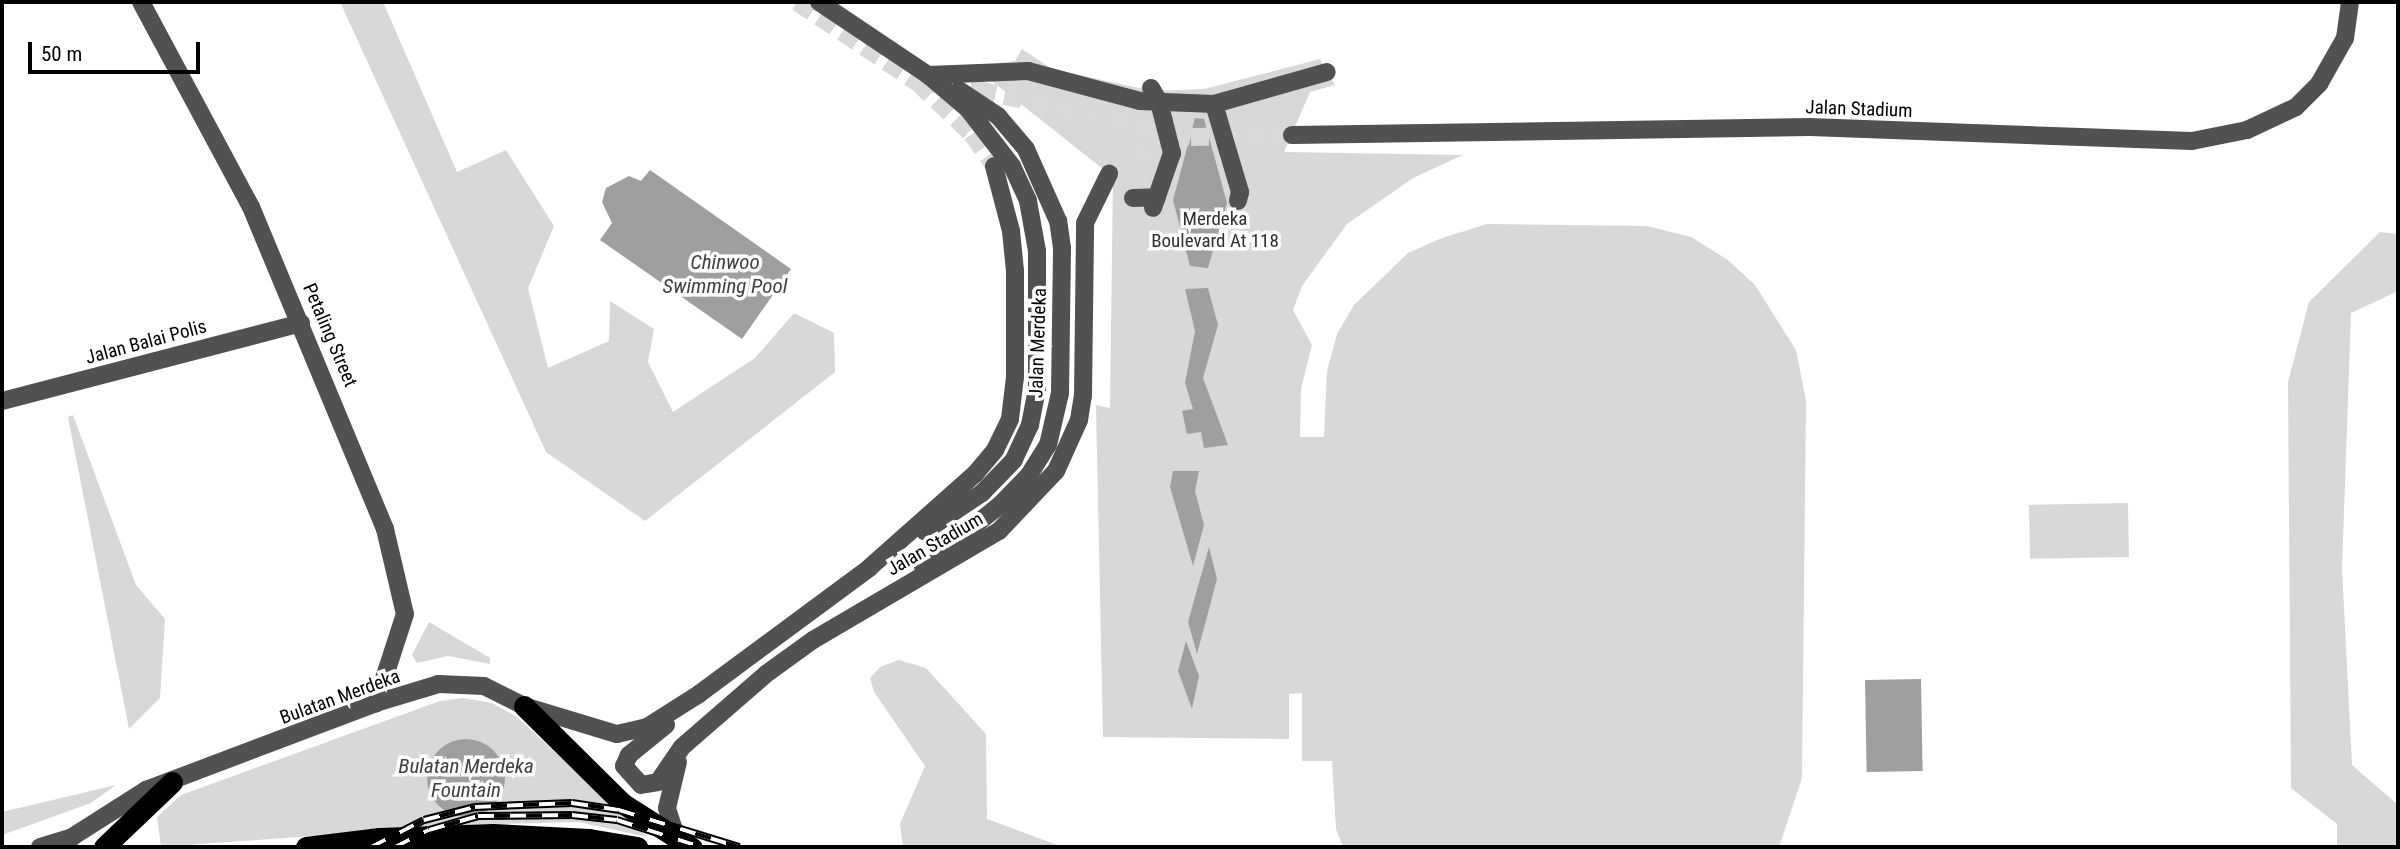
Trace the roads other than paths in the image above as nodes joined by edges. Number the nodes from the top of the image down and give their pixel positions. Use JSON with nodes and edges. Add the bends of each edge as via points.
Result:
{"nodes":[{"id":1,"x":141,"y":2,"type":"edge"},
{"id":2,"x":818,"y":2,"type":"edge"},
{"id":3,"x":2350,"y":2,"type":"edge"},
{"id":4,"x":1327,"y":72,"type":"dead end"},
{"id":5,"x":928,"y":75,"type":"junction"},
{"id":6,"x":1155,"y":95,"type":"junction"},
{"id":7,"x":1214,"y":104,"type":"junction"},
{"id":8,"x":1292,"y":135,"type":"tunnel mouth"},
{"id":9,"x":994,"y":166,"type":"tunnel mouth"},
{"id":10,"x":1109,"y":174,"type":"tunnel mouth"},
{"id":11,"x":1133,"y":198,"type":"dead end"},
{"id":12,"x":1238,"y":201,"type":"dead end"},
{"id":13,"x":302,"y":323,"type":"junction"},
{"id":14,"x":2,"y":401,"type":"edge"},
{"id":15,"x":869,"y":568,"type":"junction"},
{"id":16,"x":886,"y":596,"type":"junction"},
{"id":17,"x":699,"y":694,"type":"junction"},
{"id":18,"x":376,"y":703,"type":"junction"},
{"id":19,"x":524,"y":706,"type":"junction"},
{"id":20,"x":680,"y":751,"type":"junction"},
{"id":21,"x":172,"y":782,"type":"junction"},
{"id":22,"x":683,"y":841,"type":"edge"},
{"id":23,"x":40,"y":847,"type":"edge"},
{"id":24,"x":104,"y":847,"type":"edge"},
{"id":25,"x":306,"y":847,"type":"edge"},
{"id":26,"x":637,"y":847,"type":"edge"}],
"edges":[{"from":1,"to":13,"type":"street","name":"Petaling Street","via":[[251,207]]},
{"from":2,"to":5,"type":"street","name":"Jalan Merdeka"},
{"from":3,"to":8,"type":"street","name":"Jalan Stadium","via":[[2345,38],[2319,84],[2296,107],[2248,130],[2192,141],[1810,127]]},
{"from":4,"to":7,"type":"street"},
{"from":5,"to":6,"type":"street","via":[[1028,71]]},
{"from":5,"to":15,"type":"street","name":"Jalan Merdeka","via":[[968,109],[1012,166],[1028,201],[1038,251],[1037,389],[1030,425],[1014,460],[982,493]]},
{"from":5,"to":16,"type":"street","name":"Jalan Merdeka","via":[[971,96],[998,116],[1026,149],[1058,221],[1062,248],[1060,393],[1048,445],[1029,475],[1001,505]]},
{"from":6,"to":7,"type":"street"},
{"from":6,"to":11,"type":"street","via":[[1172,153],[1155,202]]},
{"from":7,"to":12,"type":"street","via":[[1237,158]]},
{"from":9,"to":15,"type":"street","name":"Jalan Stadium","via":[[1012,231],[1015,271],[1015,377],[1010,419],[995,450],[975,474]]},
{"from":10,"to":16,"type":"street","name":"Jalan Stadium","via":[[1084,223],[1083,396],[1079,421],[1056,471],[999,531]]},
{"from":13,"to":14,"type":"street","name":"Jalan Balai Polis"},
{"from":13,"to":18,"type":"street","name":"Petaling Street","via":[[354,447],[398,575],[405,614]]},
{"from":15,"to":17,"type":"street","name":"Jalan Stadium"},
{"from":16,"to":20,"type":"street","name":"Jalan Stadium","via":[[766,674]]},
{"from":17,"to":19,"type":"street","name":"Jalan Stadium","via":[[629,734]]},
{"from":17,"to":20,"type":"street","name":"Jalan Stadium","via":[[629,755],[624,766],[634,781],[650,787],[665,776]]},
{"from":18,"to":19,"type":"street","name":"Bulatan Merdeka","via":[[439,684],[470,683]]},
{"from":18,"to":21,"type":"street","name":"Bulatan Merdeka"},
{"from":19,"to":22,"type":"highway","via":[[622,803]]},
{"from":20,"to":22,"type":"street","via":[[667,808]]},
{"from":21,"to":23,"type":"street","name":"Bulatan Merdeka","via":[[146,790],[72,837]]},
{"from":21,"to":24,"type":"highway"},
{"from":25,"to":26,"type":"highway","via":[[379,838],[493,834],[589,839]]}]}
